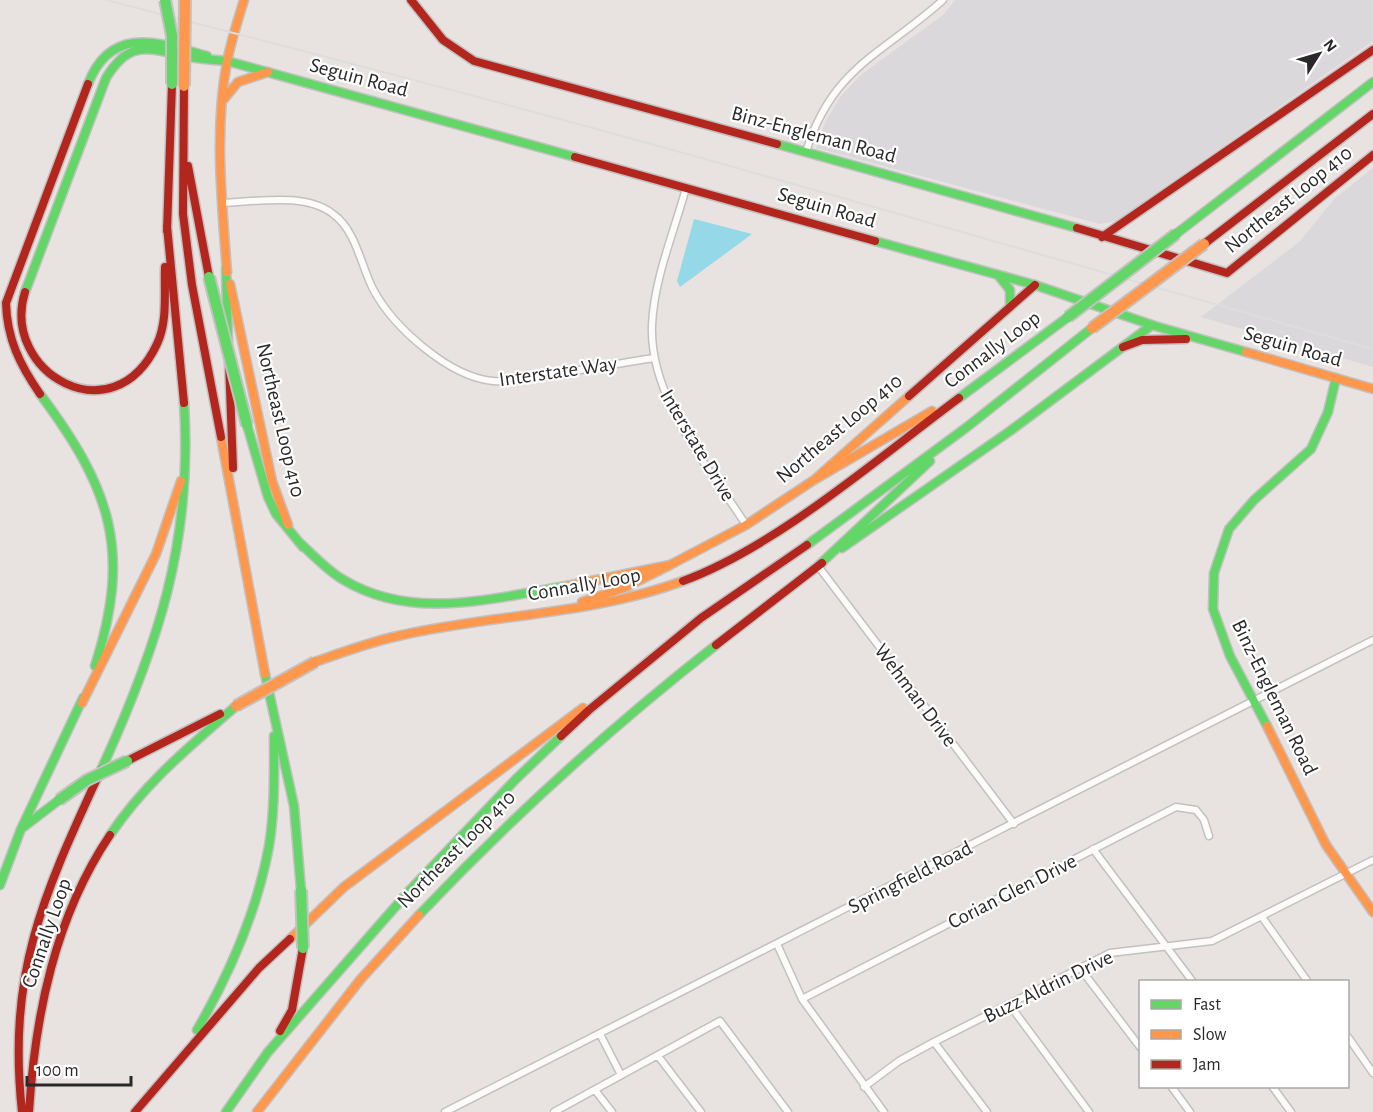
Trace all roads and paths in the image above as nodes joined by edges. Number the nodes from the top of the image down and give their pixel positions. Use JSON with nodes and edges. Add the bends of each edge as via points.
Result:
{"nodes":[{"id":1,"x":165,"y":0,"type":"edge"},
{"id":2,"x":185,"y":0,"type":"edge"},
{"id":3,"x":411,"y":0,"type":"edge"},
{"id":4,"x":944,"y":0,"type":"edge"},
{"id":5,"x":242,"y":1,"type":"edge"},
{"id":6,"x":1373,"y":50,"type":"edge"},
{"id":7,"x":227,"y":61,"type":"junction"},
{"id":8,"x":268,"y":72,"type":"junction"},
{"id":9,"x":1373,"y":80,"type":"edge"},
{"id":10,"x":222,"y":102,"type":"junction"},
{"id":11,"x":1373,"y":116,"type":"edge"},
{"id":12,"x":182,"y":131,"type":"junction"},
{"id":13,"x":806,"y":152,"type":"junction"},
{"id":14,"x":1373,"y":155,"type":"edge"},
{"id":15,"x":686,"y":188,"type":"junction"},
{"id":16,"x":222,"y":202,"type":"junction"},
{"id":17,"x":167,"y":226,"type":"junction"},
{"id":18,"x":1102,"y":237,"type":"junction"},
{"id":19,"x":226,"y":268,"type":"junction"},
{"id":20,"x":1227,"y":273,"type":"joint"},
{"id":21,"x":998,"y":275,"type":"junction"},
{"id":22,"x":1035,"y":285,"type":"junction"},
{"id":23,"x":1010,"y":308,"type":"junction"},
{"id":24,"x":1152,"y":326,"type":"junction"},
{"id":25,"x":1195,"y":338,"type":"junction"},
{"id":26,"x":1124,"y":347,"type":"junction"},
{"id":27,"x":654,"y":357,"type":"junction"},
{"id":28,"x":1336,"y":378,"type":"junction"},
{"id":29,"x":976,"y":386,"type":"junction"},
{"id":30,"x":1373,"y":389,"type":"edge"},
{"id":31,"x":967,"y":427,"type":"junction"},
{"id":32,"x":187,"y":458,"type":"junction"},
{"id":33,"x":814,"y":480,"type":"junction"},
{"id":34,"x":234,"y":507,"type":"junction"},
{"id":35,"x":746,"y":525,"type":"junction"},
{"id":36,"x":303,"y":548,"type":"junction"},
{"id":37,"x":670,"y":565,"type":"junction"},
{"id":38,"x":818,"y":566,"type":"junction"},
{"id":39,"x":551,"y":612,"type":"junction"},
{"id":40,"x":701,"y":618,"type":"junction"},
{"id":41,"x":1373,"y":640,"type":"edge"},
{"id":42,"x":1254,"y":700,"type":"junction"},
{"id":43,"x":82,"y":703,"type":"junction"},
{"id":44,"x":271,"y":703,"type":"junction"},
{"id":45,"x":236,"y":706,"type":"junction"},
{"id":46,"x":1014,"y":824,"type":"junction"},
{"id":47,"x":21,"y":829,"type":"junction"},
{"id":48,"x":1209,"y":836,"type":"dead end"},
{"id":49,"x":1093,"y":849,"type":"junction"},
{"id":50,"x":1373,"y":860,"type":"edge"},
{"id":51,"x":3,"y":866,"type":"edge"},
{"id":52,"x":1346,"y":874,"type":"junction"},
{"id":53,"x":0,"y":885,"type":"edge"},
{"id":54,"x":1373,"y":912,"type":"edge"},
{"id":55,"x":1262,"y":916,"type":"junction"},
{"id":56,"x":777,"y":944,"type":"junction"},
{"id":57,"x":1166,"y":946,"type":"junction"},
{"id":58,"x":1080,"y":968,"type":"junction"},
{"id":59,"x":1192,"y":980,"type":"edge"},
{"id":60,"x":1307,"y":980,"type":"edge"},
{"id":61,"x":802,"y":999,"type":"junction"},
{"id":62,"x":1009,"y":1004,"type":"junction"},
{"id":63,"x":600,"y":1034,"type":"junction"},
{"id":64,"x":1349,"y":1040,"type":"edge"},
{"id":65,"x":934,"y":1042,"type":"junction"},
{"id":66,"x":1139,"y":1046,"type":"edge"},
{"id":67,"x":185,"y":1051,"type":"junction"},
{"id":68,"x":268,"y":1052,"type":"junction"},
{"id":69,"x":658,"y":1056,"type":"junction"},
{"id":70,"x":1373,"y":1073,"type":"edge"},
{"id":71,"x":621,"y":1075,"type":"junction"},
{"id":72,"x":864,"y":1086,"type":"junction"},
{"id":73,"x":1172,"y":1088,"type":"edge"},
{"id":74,"x":1274,"y":1088,"type":"edge"},
{"id":75,"x":595,"y":1090,"type":"junction"},
{"id":76,"x":22,"y":1112,"type":"edge"},
{"id":77,"x":28,"y":1112,"type":"edge"},
{"id":78,"x":135,"y":1112,"type":"edge"},
{"id":79,"x":226,"y":1112,"type":"edge"},
{"id":80,"x":257,"y":1112,"type":"edge"},
{"id":81,"x":445,"y":1112,"type":"edge"},
{"id":82,"x":554,"y":1112,"type":"edge"},
{"id":83,"x":612,"y":1112,"type":"edge"},
{"id":84,"x":700,"y":1112,"type":"edge"},
{"id":85,"x":788,"y":1112,"type":"edge"},
{"id":86,"x":884,"y":1112,"type":"edge"},
{"id":87,"x":987,"y":1112,"type":"edge"},
{"id":88,"x":1089,"y":1112,"type":"edge"},
{"id":89,"x":1190,"y":1112,"type":"edge"},
{"id":90,"x":1292,"y":1112,"type":"edge"}],
"edges":[{"from":1,"to":17,"type":"main road","bridge":true,"via":[[172,36]]},
{"from":2,"to":12,"type":"main road","bridge":true},
{"from":3,"to":13,"type":"main road","name":"Binz-Engleman Road","via":[[443,40],[474,61]]},
{"from":4,"to":13,"type":"street","via":[[841,82],[814,127]]},
{"from":5,"to":7,"type":"main road","name":"Northeast Loop 410"},
{"from":6,"to":18,"type":"main road"},
{"from":7,"to":8,"type":"main road","name":"Seguin Road"},
{"from":7,"to":10,"type":"main road","name":"Northeast Loop 410"},
{"from":7,"to":17,"type":"main road","via":[[137,48],[117,58],[111,67],[20,305],[19,322],[25,347],[49,377],[97,393],[113,390],[143,369],[163,326]]},
{"from":7,"to":43,"type":"main road","via":[[148,41],[127,42],[107,52],[91,78],[6,303],[5,320],[13,353],[82,453],[95,477],[112,530],[116,573],[112,615]]},
{"from":8,"to":10,"type":"main road","via":[[238,82]]},
{"from":8,"to":15,"type":"main road","name":"Seguin Road"},
{"from":9,"to":29,"type":"main road","name":"Connally Loop","bridge":true},
{"from":10,"to":16,"type":"main road","name":"Northeast Loop 410"},
{"from":11,"to":31,"type":"main road","name":"Connally Loop","bridge":true},
{"from":12,"to":34,"type":"main road","via":[[183,214],[192,285]]},
{"from":12,"to":36,"type":"main road","bridge":true,"via":[[209,277],[247,425],[268,497],[276,514]]},
{"from":13,"to":18,"type":"main road","name":"Binz-Engleman Road"},
{"from":14,"to":20,"type":"main road","name":"Northeast Loop 410"},
{"from":15,"to":21,"type":"main road","name":"Seguin Road"},
{"from":15,"to":27,"type":"street","name":"Interstate Drive","via":[[654,309]]},
{"from":16,"to":19,"type":"main road","name":"Northeast Loop 410"},
{"from":16,"to":27,"type":"street","name":"Interstate Way","via":[[287,201],[314,205],[335,214],[373,290],[399,325],[426,349],[479,377],[492,381],[521,380]]},
{"from":17,"to":32,"type":"main road"},
{"from":18,"to":20,"type":"main road","name":"Binz-Engleman Road"},
{"from":19,"to":34,"type":"main road"},
{"from":19,"to":36,"type":"main road","name":"Northeast Loop 410","via":[[272,481],[286,521]]},
{"from":21,"to":22,"type":"main road","name":"Seguin Road"},
{"from":21,"to":23,"type":"main road","via":[[1010,290]]},
{"from":22,"to":23,"type":"main road","name":"Northeast Loop 410"},
{"from":22,"to":24,"type":"main road","name":"Seguin Road"},
{"from":23,"to":33,"type":"main road","name":"Northeast Loop 410"},
{"from":24,"to":25,"type":"main road","name":"Seguin Road"},
{"from":24,"to":26,"type":"main road","name":"Northeast Loop 410"},
{"from":25,"to":26,"type":"main road","via":[[1142,340]]},
{"from":25,"to":28,"type":"main road","name":"Seguin Road"},
{"from":26,"to":38,"type":"main road","name":"Northeast Loop 410"},
{"from":27,"to":35,"type":"street","name":"Interstate Drive","via":[[670,406]]},
{"from":28,"to":30,"type":"main road","name":"Seguin Road"},
{"from":28,"to":42,"type":"main road","name":"Binz-Engleman Road","via":[[1328,412],[1311,449],[1243,511],[1229,529],[1215,567],[1216,621]]},
{"from":29,"to":33,"type":"main road"},
{"from":29,"to":39,"type":"main road","name":"Connally Loop","via":[[769,536],[713,569],[626,600]]},
{"from":31,"to":38,"type":"main road"},
{"from":31,"to":40,"type":"main road","name":"Connally Loop"},
{"from":32,"to":43,"type":"main road","via":[[156,554]]},
{"from":32,"to":76,"type":"main road","via":[[178,550],[154,644],[39,910],[30,944],[19,1008]]},
{"from":33,"to":35,"type":"main road","name":"Northeast Loop 410"},
{"from":34,"to":44,"type":"main road"},
{"from":35,"to":37,"type":"main road","name":"Northeast Loop 410"},
{"from":36,"to":37,"type":"main road","name":"Northeast Loop 410","via":[[340,578],[369,594],[399,603],[451,605]]},
{"from":37,"to":39,"type":"main road","via":[[624,588]]},
{"from":38,"to":46,"type":"street","name":"Wehman Drive"},
{"from":38,"to":80,"type":"main road","name":"Northeast Loop 410","via":[[662,685],[507,823],[368,970]]},
{"from":39,"to":45,"type":"main road","name":"Connally Loop","bridge":true,"via":[[398,634],[315,662]]},
{"from":40,"to":67,"type":"main road","via":[[344,888],[280,945]]},
{"from":40,"to":68,"type":"main road","name":"Connally Loop","via":[[589,710],[516,779],[410,890]]},
{"from":41,"to":42,"type":"street","name":"Springfield Road"},
{"from":42,"to":46,"type":"street","name":"Springfield Road"},
{"from":42,"to":52,"type":"main road","name":"Binz-Engleman Road","via":[[1326,845]]},
{"from":43,"to":47,"type":"main road"},
{"from":44,"to":67,"type":"main road","via":[[272,821],[259,886],[216,1000]]},
{"from":44,"to":68,"type":"main road","bridge":true,"via":[[294,806],[303,948],[292,1010]]},
{"from":45,"to":47,"type":"main road","bridge":true,"via":[[87,780]]},
{"from":45,"to":77,"type":"main road","name":"Connally Loop","via":[[157,775],[114,830],[88,874],[66,922],[49,976],[34,1041]]},
{"from":46,"to":56,"type":"street","name":"Springfield Road"},
{"from":47,"to":51,"type":"main road"},
{"from":48,"to":49,"type":"street","name":"Corian Glen Drive","via":[[1196,810],[1176,807]]},
{"from":49,"to":57,"type":"street"},
{"from":49,"to":61,"type":"street","name":"Corian Glen Drive"},
{"from":50,"to":52,"type":"street","name":"Buzz Aldrin Drive"},
{"from":51,"to":53,"type":"main road"},
{"from":52,"to":54,"type":"main road","name":"Binz-Engleman Road"},
{"from":52,"to":55,"type":"street","name":"Buzz Aldrin Drive"},
{"from":55,"to":57,"type":"street","name":"Buzz Aldrin Drive","via":[[1212,941]]},
{"from":55,"to":60,"type":"street"},
{"from":56,"to":61,"type":"street"},
{"from":56,"to":63,"type":"street","name":"Springfield Road"},
{"from":57,"to":58,"type":"street","name":"Buzz Aldrin Drive","via":[[1110,953]]},
{"from":57,"to":59,"type":"street"},
{"from":58,"to":62,"type":"street","name":"Buzz Aldrin Drive"},
{"from":58,"to":66,"type":"street"},
{"from":61,"to":72,"type":"street"},
{"from":62,"to":65,"type":"street","name":"Buzz Aldrin Drive"},
{"from":62,"to":88,"type":"street"},
{"from":63,"to":71,"type":"street"},
{"from":63,"to":81,"type":"street","name":"Springfield Road"},
{"from":64,"to":70,"type":"street"},
{"from":65,"to":72,"type":"street","name":"Buzz Aldrin Drive"},
{"from":65,"to":87,"type":"street"},
{"from":67,"to":78,"type":"main road"},
{"from":68,"to":79,"type":"main road","name":"Connally Loop"},
{"from":69,"to":71,"type":"street"},
{"from":69,"to":84,"type":"street"},
{"from":69,"to":85,"type":"street","via":[[720,1022]]},
{"from":71,"to":75,"type":"street"},
{"from":72,"to":86,"type":"street"},
{"from":73,"to":89,"type":"street"},
{"from":74,"to":90,"type":"street"},
{"from":75,"to":82,"type":"street"},
{"from":75,"to":83,"type":"street"}]}
